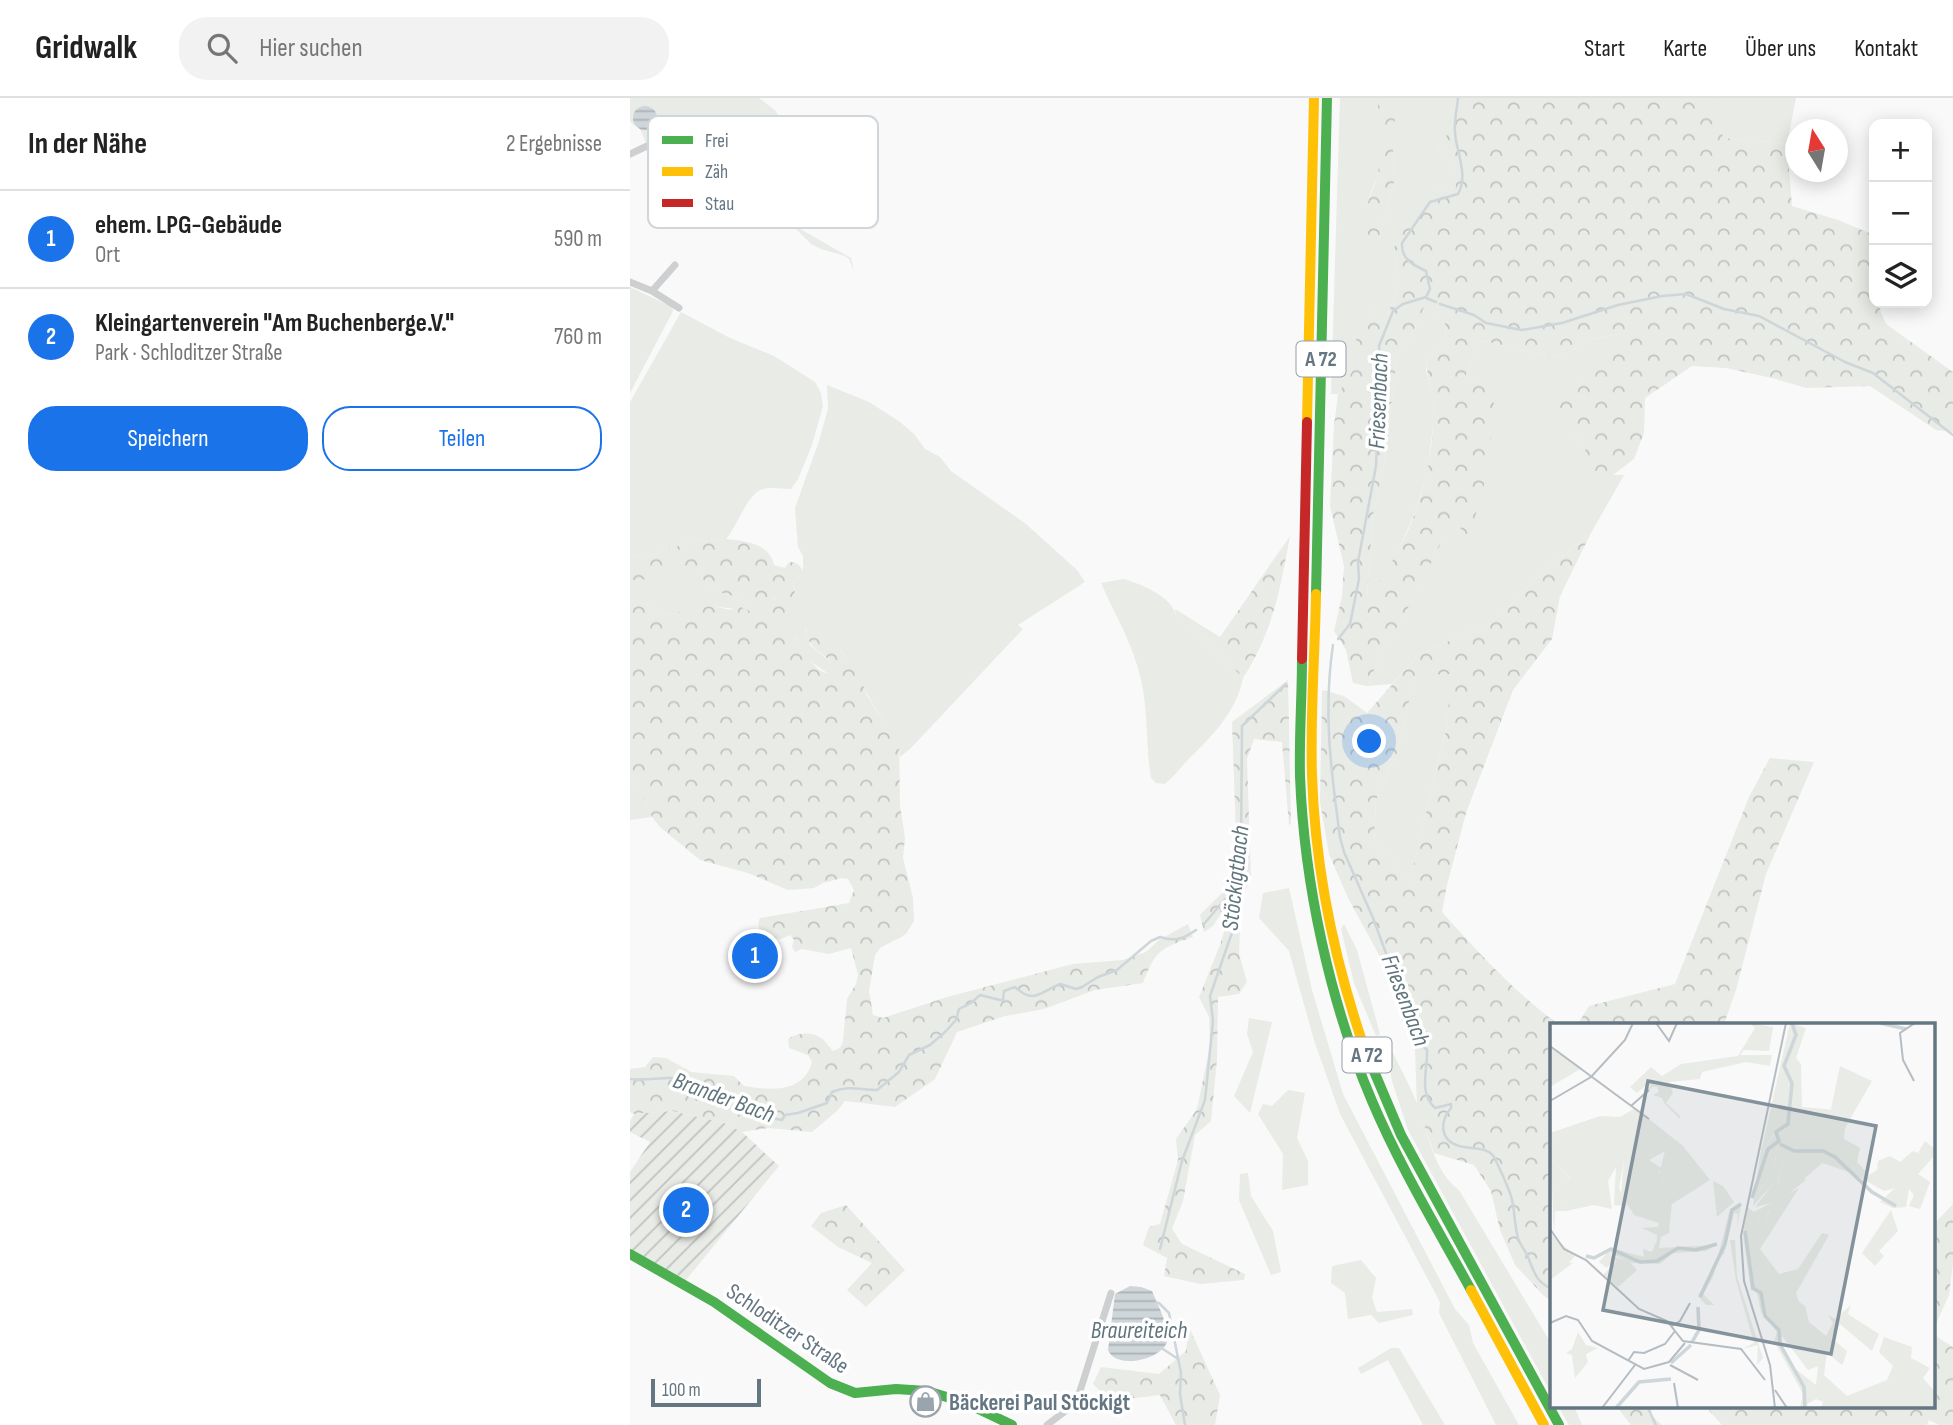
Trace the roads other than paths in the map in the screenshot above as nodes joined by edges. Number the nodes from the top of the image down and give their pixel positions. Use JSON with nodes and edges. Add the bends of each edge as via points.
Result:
{"nodes":[{"id":1,"x":1314,"y":98,"type":"edge"},
{"id":2,"x":1326,"y":98,"type":"edge"},
{"id":3,"x":648,"y":146,"type":"dead end"},
{"id":4,"x":630,"y":154,"type":"edge"},
{"id":5,"x":675,"y":265,"type":"dead end"},
{"id":6,"x":630,"y":282,"type":"edge"},
{"id":7,"x":652,"y":291,"type":"junction"},
{"id":8,"x":679,"y":308,"type":"dead end"},
{"id":9,"x":630,"y":1254,"type":"edge"},
{"id":10,"x":1111,"y":1293,"type":"dead end"},
{"id":11,"x":1012,"y":1425,"type":"edge"},
{"id":12,"x":1047,"y":1425,"type":"edge"},
{"id":13,"x":1544,"y":1425,"type":"edge"},
{"id":14,"x":1559,"y":1425,"type":"edge"}],
"edges":[{"from":1,"to":13,"type":"main road","number":"A 72","via":[[1300,775],[1310,879],[1334,988],[1379,1116]]},
{"from":2,"to":14,"type":"main road","number":"A 72","via":[[1312,774],[1331,928],[1363,1045],[1388,1109]]},
{"from":3,"to":4,"type":"street"},
{"from":5,"to":7,"type":"street"},
{"from":6,"to":7,"type":"street"},
{"from":7,"to":8,"type":"street"},
{"from":9,"to":11,"type":"main road","name":"Schloditzer Straße","via":[[714,1301],[830,1383],[855,1394],[927,1391]]},
{"from":10,"to":12,"type":"street","via":[[1080,1391],[1072,1406]]}]}
